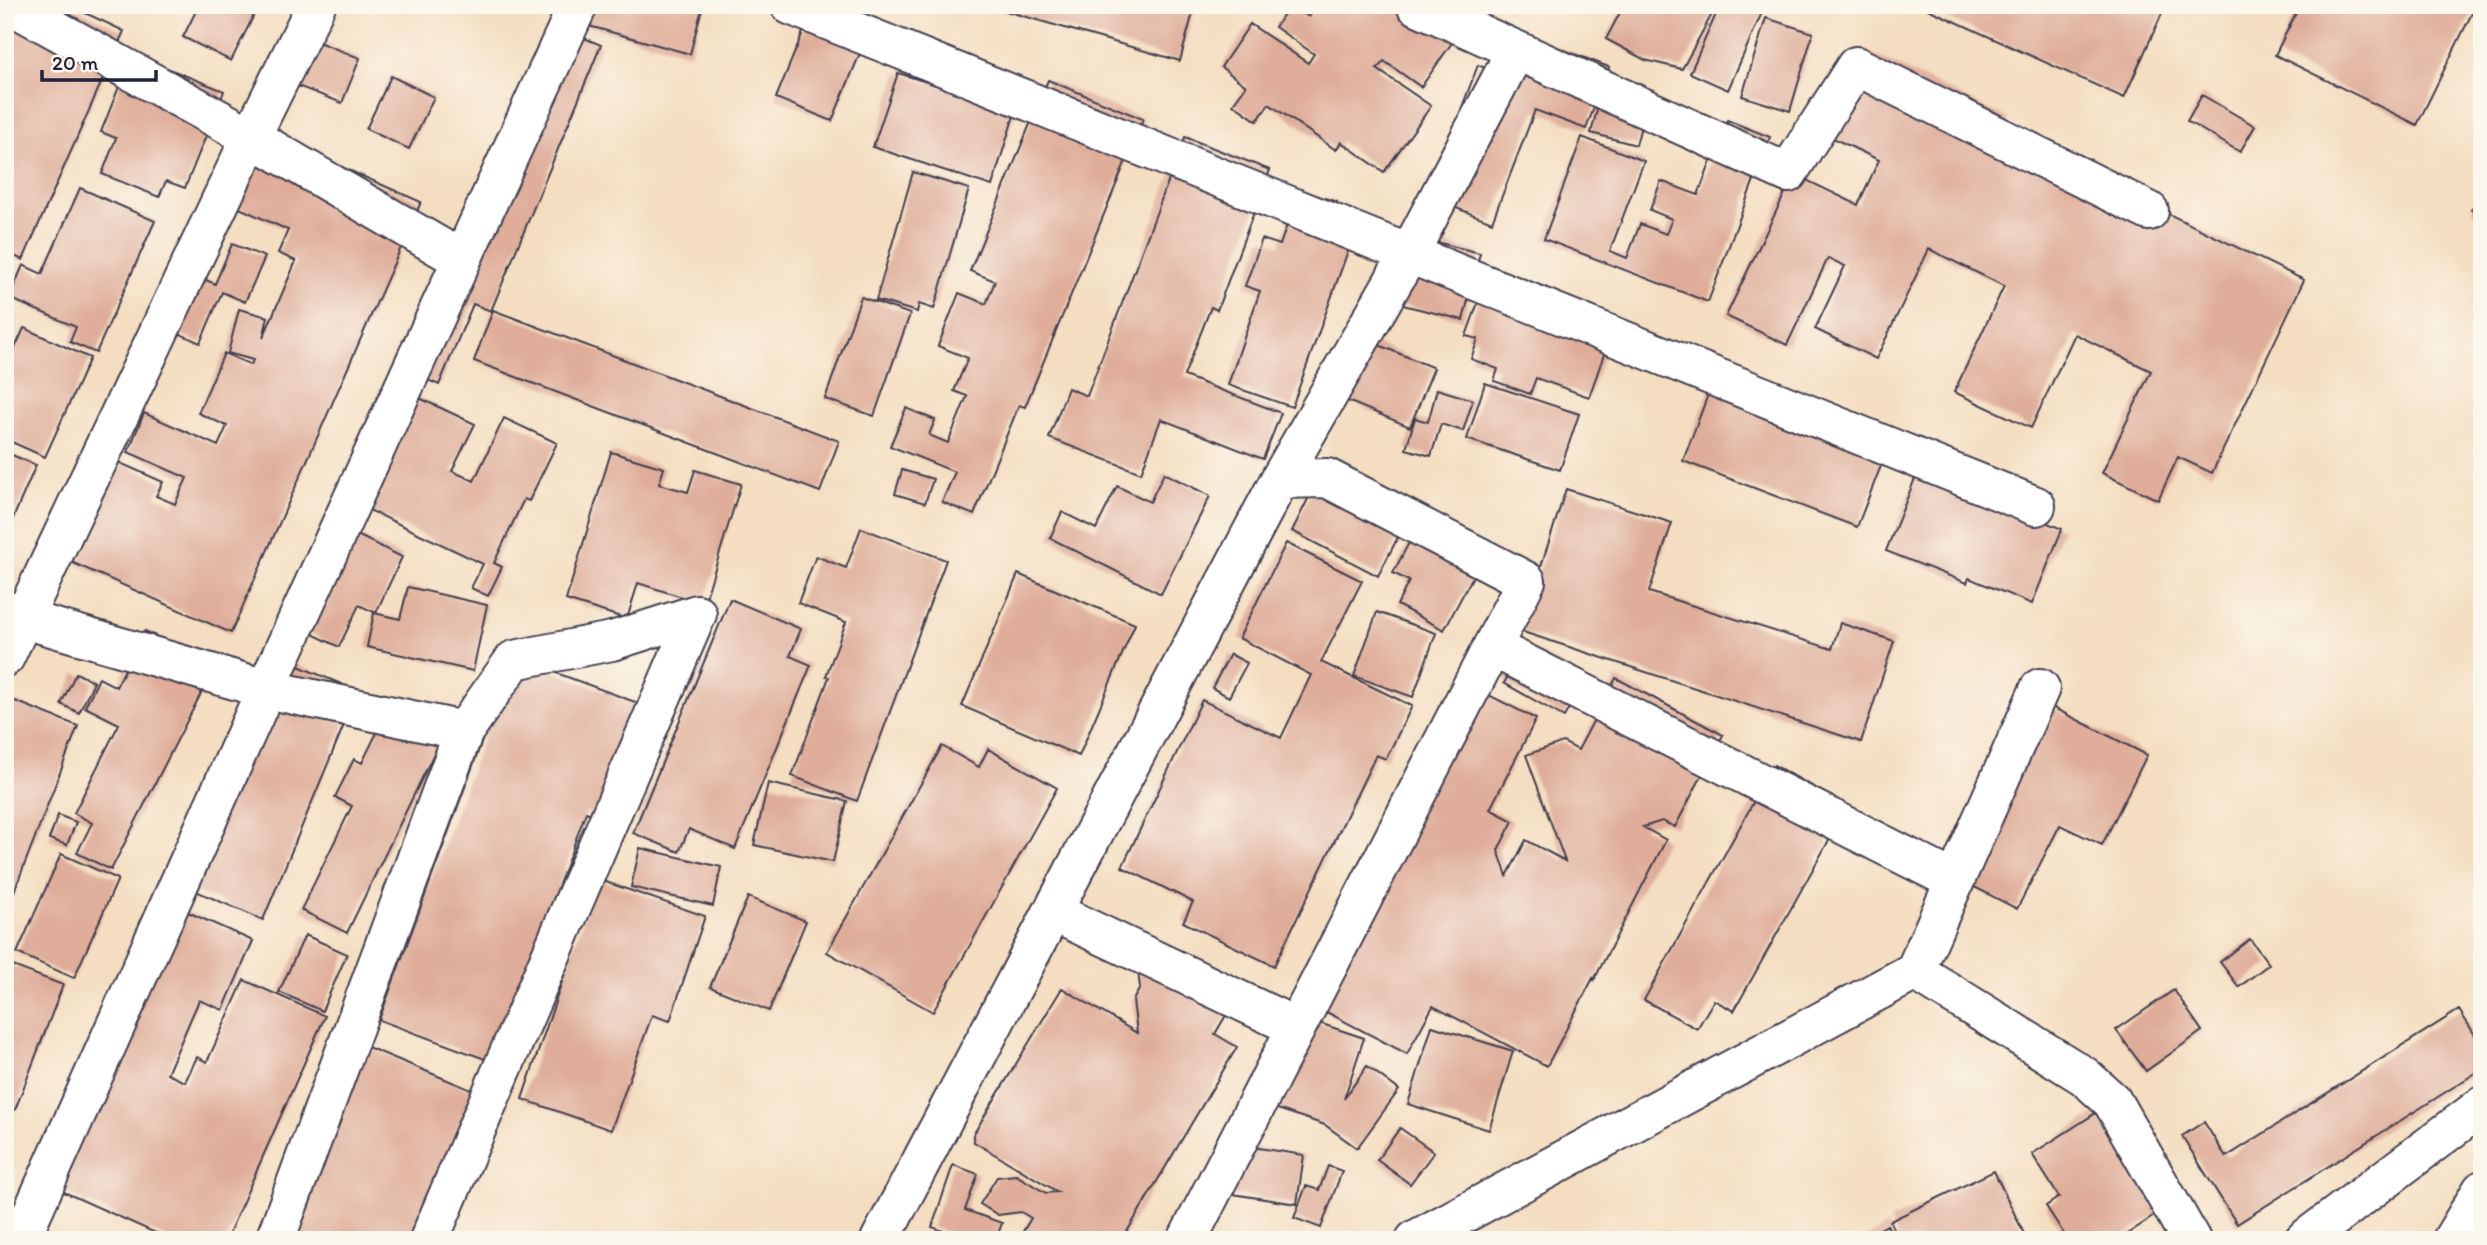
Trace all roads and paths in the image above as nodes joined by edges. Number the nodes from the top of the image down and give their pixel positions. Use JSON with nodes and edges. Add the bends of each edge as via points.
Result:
{"nodes":[{"id":1,"x":11,"y":5,"type":"edge"},
{"id":2,"x":316,"y":5,"type":"edge"},
{"id":3,"x":578,"y":5,"type":"edge"},
{"id":4,"x":790,"y":5,"type":"edge"},
{"id":5,"x":1416,"y":5,"type":"edge"},
{"id":6,"x":1516,"y":50,"type":"junction"},
{"id":7,"x":251,"y":137,"type":"junction"},
{"id":8,"x":2149,"y":211,"type":"dead end"},
{"id":9,"x":1409,"y":254,"type":"junction"},
{"id":10,"x":462,"y":260,"type":"junction"},
{"id":11,"x":1280,"y":479,"type":"junction"},
{"id":12,"x":2036,"y":506,"type":"dead end"},
{"id":13,"x":14,"y":614,"type":"edge"},
{"id":14,"x":1492,"y":647,"type":"junction"},
{"id":15,"x":5,"y":657,"type":"edge"},
{"id":16,"x":2040,"y":688,"type":"dead end"},
{"id":17,"x":266,"y":689,"type":"junction"},
{"id":18,"x":464,"y":731,"type":"junction"},
{"id":19,"x":1955,"y":881,"type":"junction"},
{"id":20,"x":1052,"y":912,"type":"junction"},
{"id":21,"x":1915,"y":971,"type":"junction"},
{"id":22,"x":1296,"y":1027,"type":"junction"},
{"id":23,"x":2482,"y":1106,"type":"edge"},
{"id":24,"x":2482,"y":1190,"type":"edge"},
{"id":25,"x":20,"y":1240,"type":"edge"},
{"id":26,"x":275,"y":1240,"type":"edge"},
{"id":27,"x":429,"y":1240,"type":"edge"},
{"id":28,"x":880,"y":1240,"type":"edge"},
{"id":29,"x":1187,"y":1240,"type":"edge"},
{"id":30,"x":1415,"y":1240,"type":"edge"},
{"id":31,"x":2191,"y":1240,"type":"edge"},
{"id":32,"x":2304,"y":1240,"type":"edge"},
{"id":33,"x":2452,"y":1240,"type":"edge"}],
"edges":[{"from":1,"to":7,"type":"street"},
{"from":2,"to":7,"type":"street"},
{"from":3,"to":10,"type":"street"},
{"from":4,"to":9,"type":"street"},
{"from":5,"to":6,"type":"street"},
{"from":6,"to":8,"type":"street","via":[[1788,173],[1856,66]]},
{"from":6,"to":9,"type":"street"},
{"from":7,"to":10,"type":"street"},
{"from":7,"to":13,"type":"street"},
{"from":9,"to":11,"type":"street"},
{"from":9,"to":12,"type":"street"},
{"from":10,"to":17,"type":"street"},
{"from":11,"to":14,"type":"street","via":[[1327,478],[1526,581]]},
{"from":11,"to":20,"type":"street"},
{"from":13,"to":15,"type":"street"},
{"from":13,"to":17,"type":"street"},
{"from":14,"to":19,"type":"street"},
{"from":14,"to":22,"type":"street"},
{"from":16,"to":19,"type":"street"},
{"from":17,"to":18,"type":"street"},
{"from":17,"to":25,"type":"street"},
{"from":18,"to":26,"type":"street"},
{"from":18,"to":27,"type":"street","via":[[514,660],[612,641],[697,614]]},
{"from":19,"to":21,"type":"street"},
{"from":20,"to":22,"type":"street"},
{"from":20,"to":28,"type":"street"},
{"from":21,"to":30,"type":"street"},
{"from":21,"to":31,"type":"street","via":[[2084,1076],[2112,1101]]},
{"from":22,"to":29,"type":"street"},
{"from":23,"to":32,"type":"street"},
{"from":24,"to":33,"type":"street"}]}
